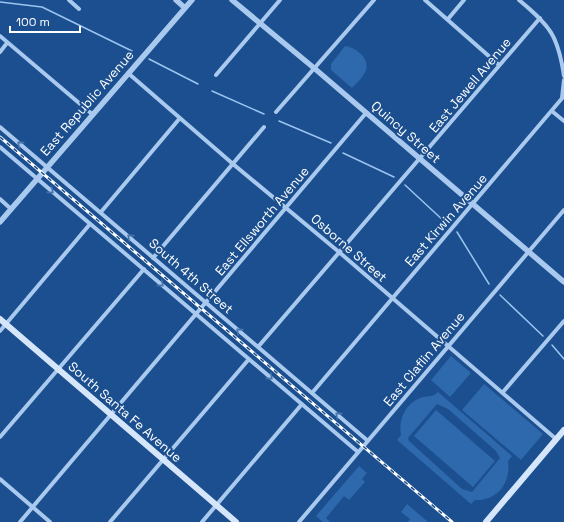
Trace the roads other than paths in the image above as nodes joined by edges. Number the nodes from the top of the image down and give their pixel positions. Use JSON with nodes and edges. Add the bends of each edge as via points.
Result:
{"nodes":[{"id":1,"x":69,"y":0,"type":"edge"},
{"id":2,"x":176,"y":0,"type":"edge"},
{"id":3,"x":192,"y":0,"type":"edge"},
{"id":4,"x":232,"y":0,"type":"edge"},
{"id":5,"x":280,"y":0,"type":"edge"},
{"id":6,"x":374,"y":0,"type":"edge"},
{"id":7,"x":425,"y":0,"type":"edge"},
{"id":8,"x":464,"y":0,"type":"edge"},
{"id":9,"x":519,"y":0,"type":"edge"},
{"id":10,"x":79,"y":8,"type":"dead end"},
{"id":11,"x":185,"y":8,"type":"junction"},
{"id":12,"x":540,"y":18,"type":"junction"},
{"id":13,"x":448,"y":19,"type":"junction"},
{"id":14,"x":260,"y":24,"type":"junction"},
{"id":15,"x":0,"y":36,"type":"edge"},
{"id":16,"x":7,"y":43,"type":"junction"},
{"id":17,"x":0,"y":52,"type":"edge"},
{"id":18,"x":499,"y":64,"type":"junction"},
{"id":19,"x":314,"y":68,"type":"junction"},
{"id":20,"x":128,"y":72,"type":"junction"},
{"id":21,"x":216,"y":76,"type":"dead end"},
{"id":22,"x":564,"y":76,"type":"edge"},
{"id":23,"x":564,"y":80,"type":"edge"},
{"id":24,"x":563,"y":97,"type":"edge"},
{"id":25,"x":276,"y":112,"type":"dead end"},
{"id":26,"x":553,"y":112,"type":"junction"},
{"id":27,"x":366,"y":113,"type":"junction"},
{"id":28,"x":92,"y":114,"type":"junction"},
{"id":29,"x":180,"y":118,"type":"junction"},
{"id":30,"x":564,"y":121,"type":"edge"},
{"id":31,"x":0,"y":127,"type":"edge"},
{"id":32,"x":264,"y":127,"type":"dead end"},
{"id":33,"x":0,"y":147,"type":"edge"},
{"id":34,"x":420,"y":159,"type":"junction"},
{"id":35,"x":233,"y":164,"type":"junction"},
{"id":36,"x":47,"y":166,"type":"junction"},
{"id":37,"x":37,"y":179,"type":"junction"},
{"id":38,"x":0,"y":199,"type":"edge"},
{"id":39,"x":473,"y":204,"type":"junction"},
{"id":40,"x":287,"y":208,"type":"junction"},
{"id":41,"x":11,"y":209,"type":"junction"},
{"id":42,"x":564,"y":210,"type":"edge"},
{"id":43,"x":101,"y":212,"type":"junction"},
{"id":44,"x":0,"y":222,"type":"edge"},
{"id":45,"x":90,"y":224,"type":"junction"},
{"id":46,"x":339,"y":252,"type":"junction"},
{"id":47,"x":528,"y":252,"type":"junction"},
{"id":48,"x":154,"y":258,"type":"junction"},
{"id":49,"x":144,"y":269,"type":"junction"},
{"id":50,"x":564,"y":282,"type":"edge"},
{"id":51,"x":392,"y":299,"type":"junction"},
{"id":52,"x":206,"y":302,"type":"junction"},
{"id":53,"x":196,"y":314,"type":"junction"},
{"id":54,"x":0,"y":319,"type":"edge"},
{"id":55,"x":564,"y":321,"type":"edge"},
{"id":56,"x":6,"y":324,"type":"junction"},
{"id":57,"x":0,"y":331,"type":"edge"},
{"id":58,"x":448,"y":346,"type":"junction"},
{"id":59,"x":258,"y":348,"type":"junction"},
{"id":60,"x":249,"y":359,"type":"junction"},
{"id":61,"x":58,"y":369,"type":"junction"},
{"id":62,"x":503,"y":392,"type":"junction"},
{"id":63,"x":312,"y":393,"type":"junction"},
{"id":64,"x":302,"y":404,"type":"junction"},
{"id":65,"x":112,"y":414,"type":"junction"},
{"id":66,"x":564,"y":430,"type":"edge"},
{"id":67,"x":0,"y":437,"type":"edge"},
{"id":68,"x":556,"y":439,"type":"junction"},
{"id":69,"x":368,"y":441,"type":"junction"},
{"id":70,"x":358,"y":452,"type":"junction"},
{"id":71,"x":164,"y":460,"type":"junction"},
{"id":72,"x":0,"y":479,"type":"edge"},
{"id":73,"x":216,"y":505,"type":"junction"},
{"id":74,"x":32,"y":507,"type":"junction"},
{"id":75,"x":20,"y":522,"type":"edge"},
{"id":76,"x":50,"y":522,"type":"edge"},
{"id":77,"x":110,"y":522,"type":"edge"},
{"id":78,"x":202,"y":522,"type":"edge"},
{"id":79,"x":236,"y":522,"type":"edge"},
{"id":80,"x":299,"y":522,"type":"edge"},
{"id":81,"x":486,"y":522,"type":"edge"}],
"edges":[{"from":1,"to":10,"type":"street"},
{"from":2,"to":11,"type":"street"},
{"from":3,"to":11,"type":"street","name":"East Republic Avenue"},
{"from":4,"to":14,"type":"street","name":"Quincy Street"},
{"from":5,"to":14,"type":"street"},
{"from":6,"to":19,"type":"street"},
{"from":7,"to":13,"type":"street"},
{"from":8,"to":13,"type":"street"},
{"from":9,"to":12,"type":"street"},
{"from":11,"to":20,"type":"street","name":"East Republic Avenue"},
{"from":12,"to":18,"type":"street","name":"East Jewell Avenue"},
{"from":12,"to":22,"type":"street","via":[[552,33],[560,50]]},
{"from":13,"to":18,"type":"street"},
{"from":14,"to":19,"type":"street","name":"Quincy Street"},
{"from":14,"to":21,"type":"street"},
{"from":15,"to":16,"type":"street"},
{"from":16,"to":17,"type":"street"},
{"from":16,"to":28,"type":"street"},
{"from":18,"to":34,"type":"street","name":"East Jewell Avenue"},
{"from":19,"to":25,"type":"street"},
{"from":19,"to":27,"type":"street","name":"Quincy Street"},
{"from":20,"to":28,"type":"street","name":"East Republic Avenue"},
{"from":20,"to":29,"type":"street","name":"Osborne Street"},
{"from":23,"to":24,"type":"street"},
{"from":24,"to":26,"type":"street","name":"East Kirwin Avenue"},
{"from":26,"to":30,"type":"street"},
{"from":26,"to":39,"type":"street","name":"East Kirwin Avenue"},
{"from":27,"to":34,"type":"street","name":"Quincy Street"},
{"from":27,"to":40,"type":"street","name":"East Ellsworth Avenue"},
{"from":28,"to":36,"type":"street","name":"East Republic Avenue"},
{"from":29,"to":35,"type":"street","name":"Osborne Street"},
{"from":29,"to":43,"type":"street"},
{"from":36,"to":31,"type":"street","name":"South 4th Street","one_way":true},
{"from":32,"to":35,"type":"street"},
{"from":33,"to":37,"type":"street","name":"South 4th Street"},
{"from":34,"to":39,"type":"street","name":"Quincy Street"},
{"from":34,"to":46,"type":"street","name":"East Jewell Avenue"},
{"from":35,"to":40,"type":"street","name":"Osborne Street"},
{"from":35,"to":48,"type":"street"},
{"from":36,"to":37,"type":"street","name":"East Republic Avenue"},
{"from":36,"to":43,"type":"street","name":"South 4th Street"},
{"from":37,"to":41,"type":"street","name":"East Republic Avenue"},
{"from":37,"to":45,"type":"street","name":"South 4th Street","one_way":true},
{"from":38,"to":41,"type":"street"},
{"from":39,"to":47,"type":"street","name":"Quincy Street"},
{"from":39,"to":51,"type":"street","name":"East Kirwin Avenue"},
{"from":40,"to":46,"type":"street","name":"Osborne Street"},
{"from":40,"to":52,"type":"street","name":"East Ellsworth Avenue"},
{"from":41,"to":44,"type":"street","name":"East Republic Avenue"},
{"from":42,"to":47,"type":"street","name":"East Claflin Avenue"},
{"from":48,"to":43,"type":"street","name":"South 4th Street","one_way":true},
{"from":45,"to":49,"type":"street","name":"South 4th Street"},
{"from":45,"to":56,"type":"street"},
{"from":46,"to":51,"type":"street","name":"Osborne Street"},
{"from":46,"to":59,"type":"street","name":"East Jewell Avenue"},
{"from":47,"to":50,"type":"street","name":"Quincy Street"},
{"from":47,"to":58,"type":"street","name":"East Claflin Avenue"},
{"from":48,"to":52,"type":"street","name":"South 4th Street"},
{"from":49,"to":53,"type":"street","name":"South 4th Street","one_way":true},
{"from":49,"to":61,"type":"street"},
{"from":51,"to":58,"type":"street","name":"Osborne Street"},
{"from":51,"to":63,"type":"street","name":"East Kirwin Avenue"},
{"from":52,"to":53,"type":"street","name":"East Ellsworth Avenue"},
{"from":59,"to":52,"type":"street","name":"South 4th Street","one_way":true},
{"from":53,"to":60,"type":"street","name":"South 4th Street"},
{"from":53,"to":65,"type":"street","name":"East Ellsworth Avenue"},
{"from":54,"to":56,"type":"main road","name":"South Santa Fe Avenue"},
{"from":55,"to":62,"type":"street"},
{"from":56,"to":57,"type":"street"},
{"from":56,"to":61,"type":"main road","name":"South Santa Fe Avenue"},
{"from":58,"to":62,"type":"street","name":"Osborne Street"},
{"from":58,"to":69,"type":"street","name":"East Claflin Avenue"},
{"from":59,"to":63,"type":"street","name":"South 4th Street"},
{"from":60,"to":64,"type":"street","name":"South 4th Street","one_way":true},
{"from":60,"to":71,"type":"street"},
{"from":61,"to":65,"type":"main road","name":"South Santa Fe Avenue"},
{"from":61,"to":67,"type":"street"},
{"from":62,"to":68,"type":"street","name":"Osborne Street"},
{"from":69,"to":63,"type":"street","name":"South 4th Street","one_way":true},
{"from":64,"to":70,"type":"street","name":"South 4th Street"},
{"from":64,"to":73,"type":"street"},
{"from":65,"to":71,"type":"main road","name":"South Santa Fe Avenue"},
{"from":65,"to":74,"type":"street","name":"East Ellsworth Avenue"},
{"from":66,"to":68,"type":"main road"},
{"from":68,"to":81,"type":"main road"},
{"from":69,"to":70,"type":"street","name":"East Claflin Avenue"},
{"from":70,"to":80,"type":"street","name":"East Claflin Avenue"},
{"from":71,"to":73,"type":"main road","name":"South Santa Fe Avenue"},
{"from":71,"to":77,"type":"street"},
{"from":72,"to":74,"type":"street"},
{"from":73,"to":78,"type":"street"},
{"from":73,"to":79,"type":"main road","name":"South Santa Fe Avenue"},
{"from":74,"to":75,"type":"street","name":"East Ellsworth Avenue"},
{"from":74,"to":76,"type":"street"}]}
